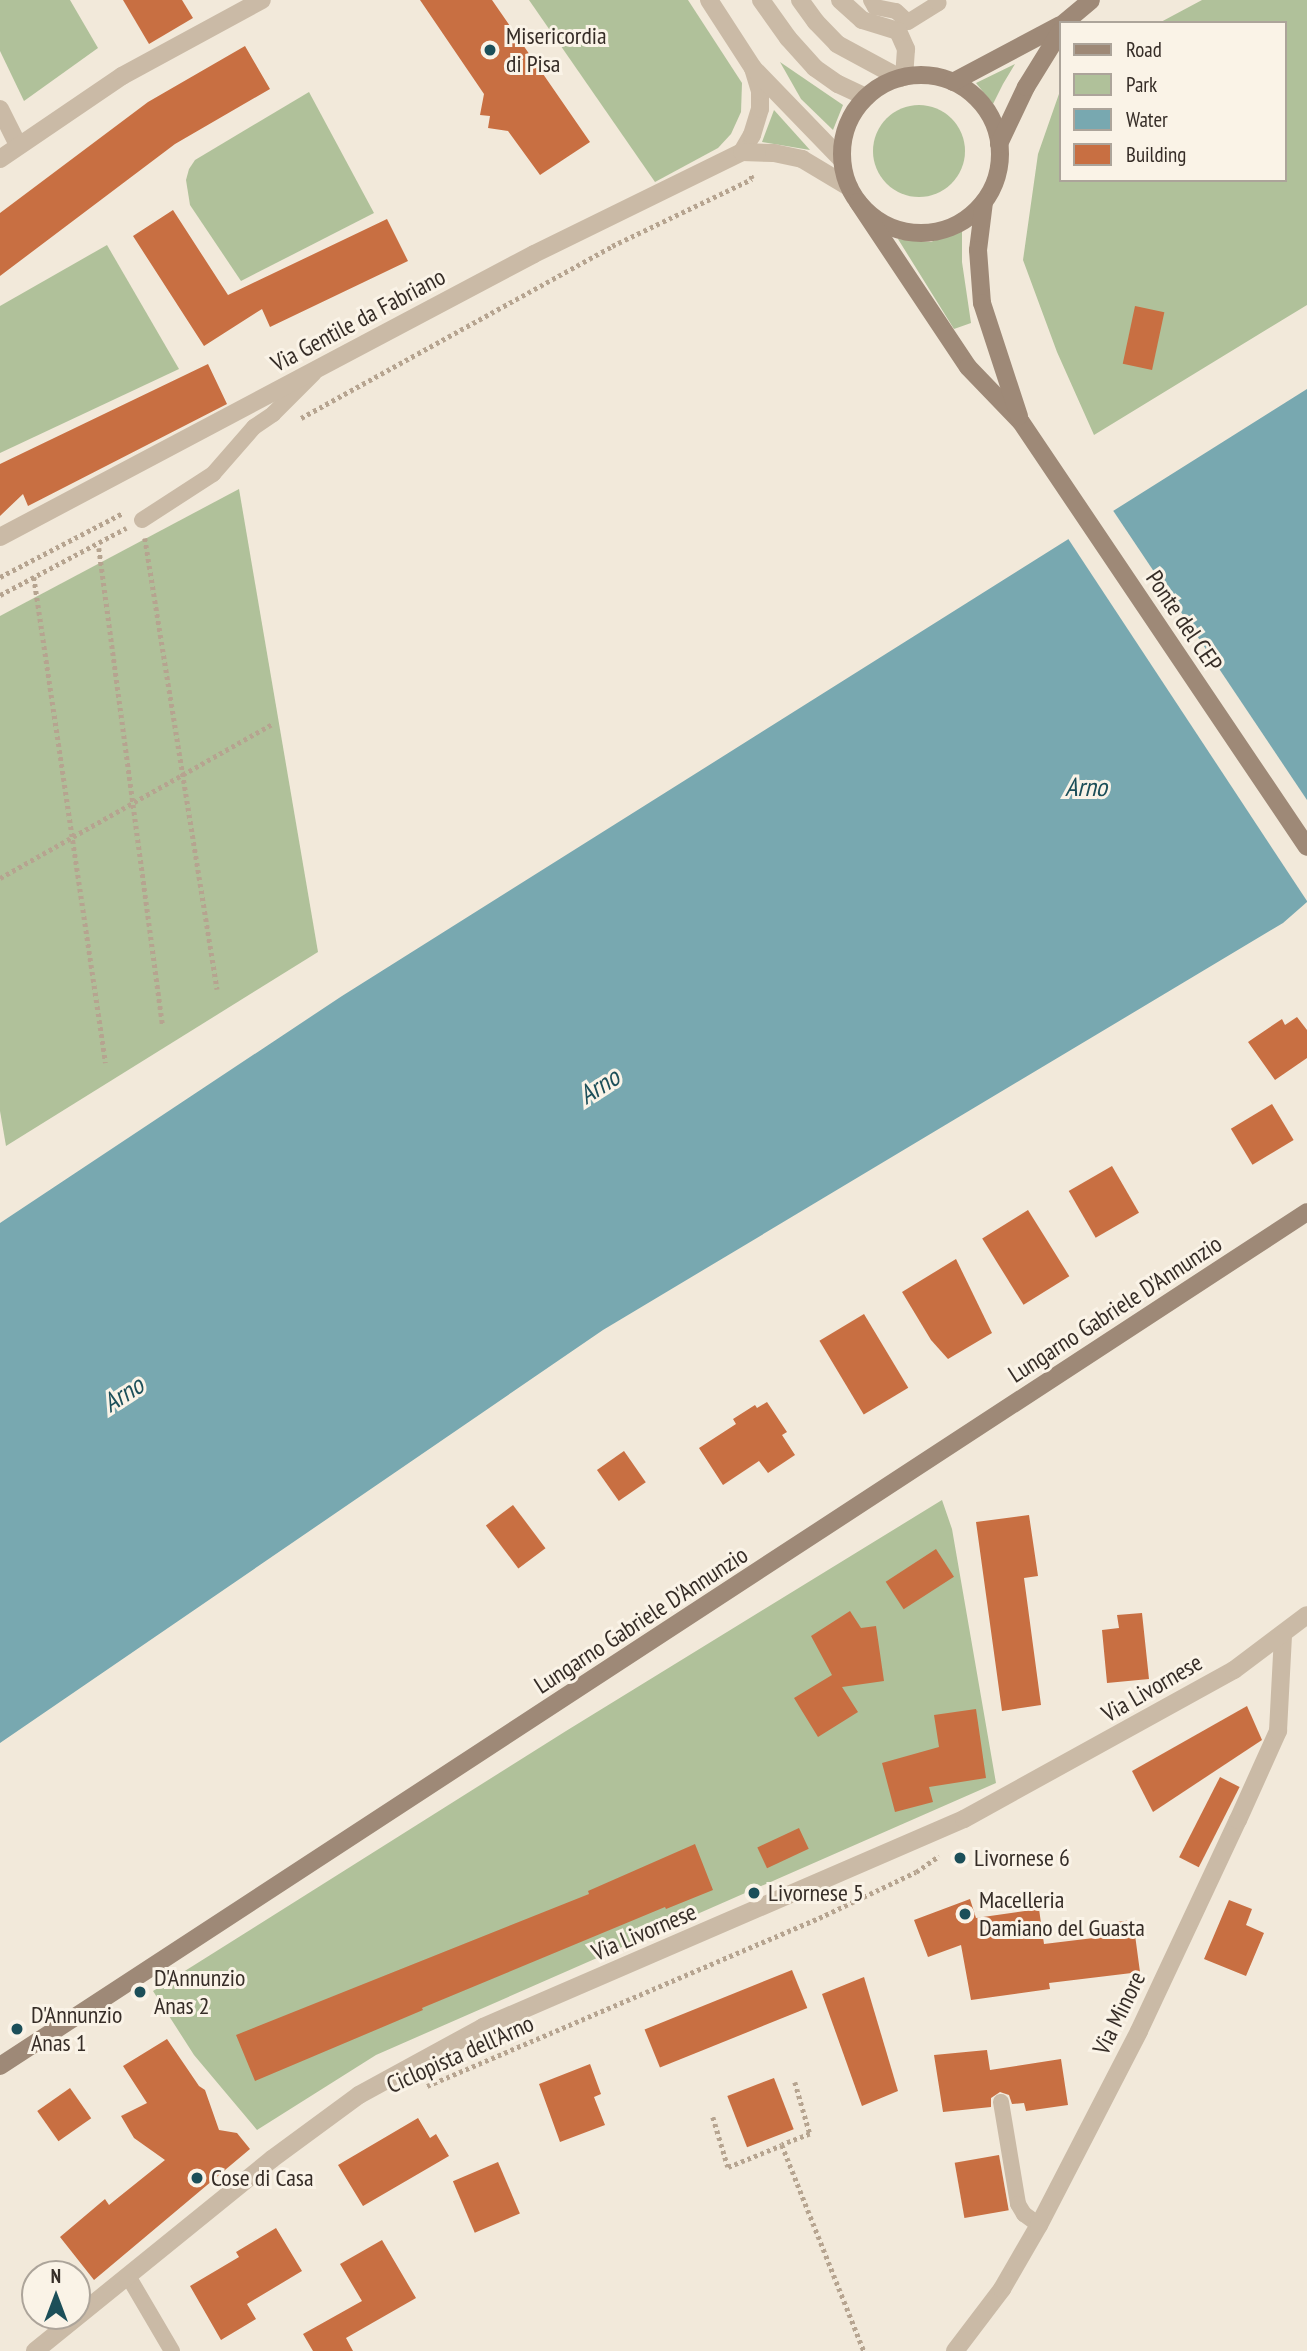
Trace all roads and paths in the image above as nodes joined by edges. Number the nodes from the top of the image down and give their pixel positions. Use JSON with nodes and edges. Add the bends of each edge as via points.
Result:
{"nodes":[{"id":1,"x":262,"y":0,"type":"edge"},
{"id":2,"x":709,"y":0,"type":"edge"},
{"id":3,"x":761,"y":0,"type":"edge"},
{"id":4,"x":800,"y":0,"type":"edge"},
{"id":5,"x":840,"y":0,"type":"edge"},
{"id":6,"x":871,"y":0,"type":"edge"},
{"id":7,"x":936,"y":0,"type":"edge"},
{"id":8,"x":1091,"y":0,"type":"edge"},
{"id":9,"x":1068,"y":21,"type":"edge"},
{"id":10,"x":1058,"y":28,"type":"edge"},
{"id":11,"x":1058,"y":35,"type":"edge"},
{"id":12,"x":753,"y":68,"type":"junction"},
{"id":13,"x":902,"y":77,"type":"junction"},
{"id":14,"x":953,"y":82,"type":"junction"},
{"id":15,"x":866,"y":97,"type":"junction"},
{"id":16,"x":0,"y":109,"type":"edge"},
{"id":17,"x":999,"y":144,"type":"junction"},
{"id":18,"x":18,"y":145,"type":"junction"},
{"id":19,"x":742,"y":152,"type":"junction"},
{"id":20,"x":0,"y":159,"type":"edge"},
{"id":21,"x":842,"y":160,"type":"junction"},
{"id":22,"x":752,"y":179,"type":"dead end"},
{"id":23,"x":854,"y":195,"type":"junction"},
{"id":24,"x":984,"y":202,"type":"junction"},
{"id":25,"x":318,"y":369,"type":"junction"},
{"id":26,"x":300,"y":419,"type":"dead end"},
{"id":27,"x":1021,"y":422,"type":"junction"},
{"id":28,"x":138,"y":513,"type":"junction"},
{"id":29,"x":0,"y":537,"type":"edge"},
{"id":30,"x":99,"y":548,"type":"dead end"},
{"id":31,"x":0,"y":577,"type":"edge"},
{"id":32,"x":34,"y":577,"type":"junction"},
{"id":33,"x":0,"y":595,"type":"edge"},
{"id":34,"x":272,"y":724,"type":"dead end"},
{"id":35,"x":184,"y":774,"type":"junction"},
{"id":36,"x":133,"y":806,"type":"junction"},
{"id":37,"x":74,"y":839,"type":"junction"},
{"id":38,"x":1307,"y":847,"type":"edge"},
{"id":39,"x":0,"y":878,"type":"edge"},
{"id":40,"x":217,"y":989,"type":"dead end"},
{"id":41,"x":163,"y":1026,"type":"dead end"},
{"id":42,"x":106,"y":1063,"type":"dead end"},
{"id":43,"x":1307,"y":1212,"type":"edge"},
{"id":44,"x":1307,"y":1615,"type":"edge"},
{"id":45,"x":1283,"y":1636,"type":"junction"},
{"id":46,"x":916,"y":1872,"type":"dead end"},
{"id":47,"x":0,"y":2066,"type":"edge"},
{"id":48,"x":795,"y":2082,"type":"dead end"},
{"id":49,"x":415,"y":2092,"type":"dead end"},
{"id":50,"x":1001,"y":2102,"type":"dead end"},
{"id":51,"x":713,"y":2117,"type":"dead end"},
{"id":52,"x":782,"y":2145,"type":"junction"},
{"id":53,"x":1039,"y":2225,"type":"junction"},
{"id":54,"x":128,"y":2276,"type":"junction"},
{"id":55,"x":35,"y":2351,"type":"edge"},
{"id":56,"x":172,"y":2351,"type":"edge"},
{"id":57,"x":864,"y":2351,"type":"edge"},
{"id":58,"x":955,"y":2351,"type":"edge"}],
"edges":[{"from":1,"to":18,"type":"street","via":[[122,76]]},
{"from":2,"to":12,"type":"street"},
{"from":3,"to":15,"type":"street","via":[[815,68]]},
{"from":4,"to":13,"type":"street","via":[[837,44]]},
{"from":5,"to":13,"type":"street","via":[[862,20],[898,31],[906,49]]},
{"from":6,"to":7,"type":"lane","via":[[875,7],[896,11],[908,22],[938,3]]},
{"from":8,"to":9,"type":"main road"},
{"from":10,"to":14,"type":"main road"},
{"from":11,"to":17,"type":"main road"},
{"from":12,"to":19,"type":"street","via":[[760,109]]},
{"from":12,"to":21,"type":"street"},
{"from":13,"to":14,"type":"main road","via":[[924,75]]},
{"from":13,"to":15,"type":"main road"},
{"from":14,"to":17,"type":"main road","via":[[988,112]]},
{"from":15,"to":21,"type":"main road","via":[[848,124]]},
{"from":16,"to":18,"type":"street"},
{"from":17,"to":24,"type":"main road","via":[[997,175]]},
{"from":18,"to":20,"type":"street"},
{"from":19,"to":23,"type":"street","name":"Via Gentile da Fabriano","via":[[802,159]]},
{"from":19,"to":25,"type":"street","name":"Via Gentile da Fabriano","via":[[534,254]]},
{"from":21,"to":23,"type":"main road"},
{"from":22,"to":26,"type":"path","via":[[612,246]]},
{"from":23,"to":24,"type":"main road","via":[[883,223],[921,233],[952,227]]},
{"from":23,"to":27,"type":"main road","name":"Ponte del CEP","via":[[968,367]]},
{"from":24,"to":27,"type":"main road","name":"Ponte del CEP","via":[[978,250],[982,303]]},
{"from":25,"to":28,"type":"lane","via":[[254,427],[213,474]]},
{"from":25,"to":29,"type":"street","name":"Via Gentile da Fabriano"},
{"from":27,"to":38,"type":"main road","name":"Ponte del CEP"},
{"from":28,"to":31,"type":"path"},
{"from":28,"to":32,"type":"path"},
{"from":28,"to":35,"type":"path"},
{"from":30,"to":36,"type":"path"},
{"from":32,"to":33,"type":"path"},
{"from":32,"to":37,"type":"path"},
{"from":34,"to":35,"type":"path"},
{"from":35,"to":36,"type":"path"},
{"from":35,"to":40,"type":"path"},
{"from":36,"to":37,"type":"path"},
{"from":36,"to":41,"type":"path"},
{"from":37,"to":39,"type":"path"},
{"from":37,"to":42,"type":"path"},
{"from":43,"to":47,"type":"main road","name":"Lungarno Gabriele D'Annunzio"},
{"from":44,"to":45,"type":"street","name":"Via Livornese"},
{"from":45,"to":53,"type":"street","name":"Via Minore","via":[[1278,1731],[1145,2018]]},
{"from":45,"to":54,"type":"street","name":"Via Livornese","via":[[1142,1723],[964,1819],[483,2027],[412,2065],[315,2125]]},
{"from":46,"to":49,"type":"path","name":"Ciclopista dell'Arno","via":[[784,1934]]},
{"from":48,"to":52,"type":"path","via":[[810,2134]]},
{"from":50,"to":53,"type":"lane","via":[[1018,2204]]},
{"from":51,"to":52,"type":"path","via":[[728,2167]]},
{"from":52,"to":57,"type":"path"},
{"from":53,"to":58,"type":"street","name":"Via Minore","via":[[1002,2289]]},
{"from":54,"to":55,"type":"street","name":"Via Livornese"},
{"from":54,"to":56,"type":"lane"}]}
